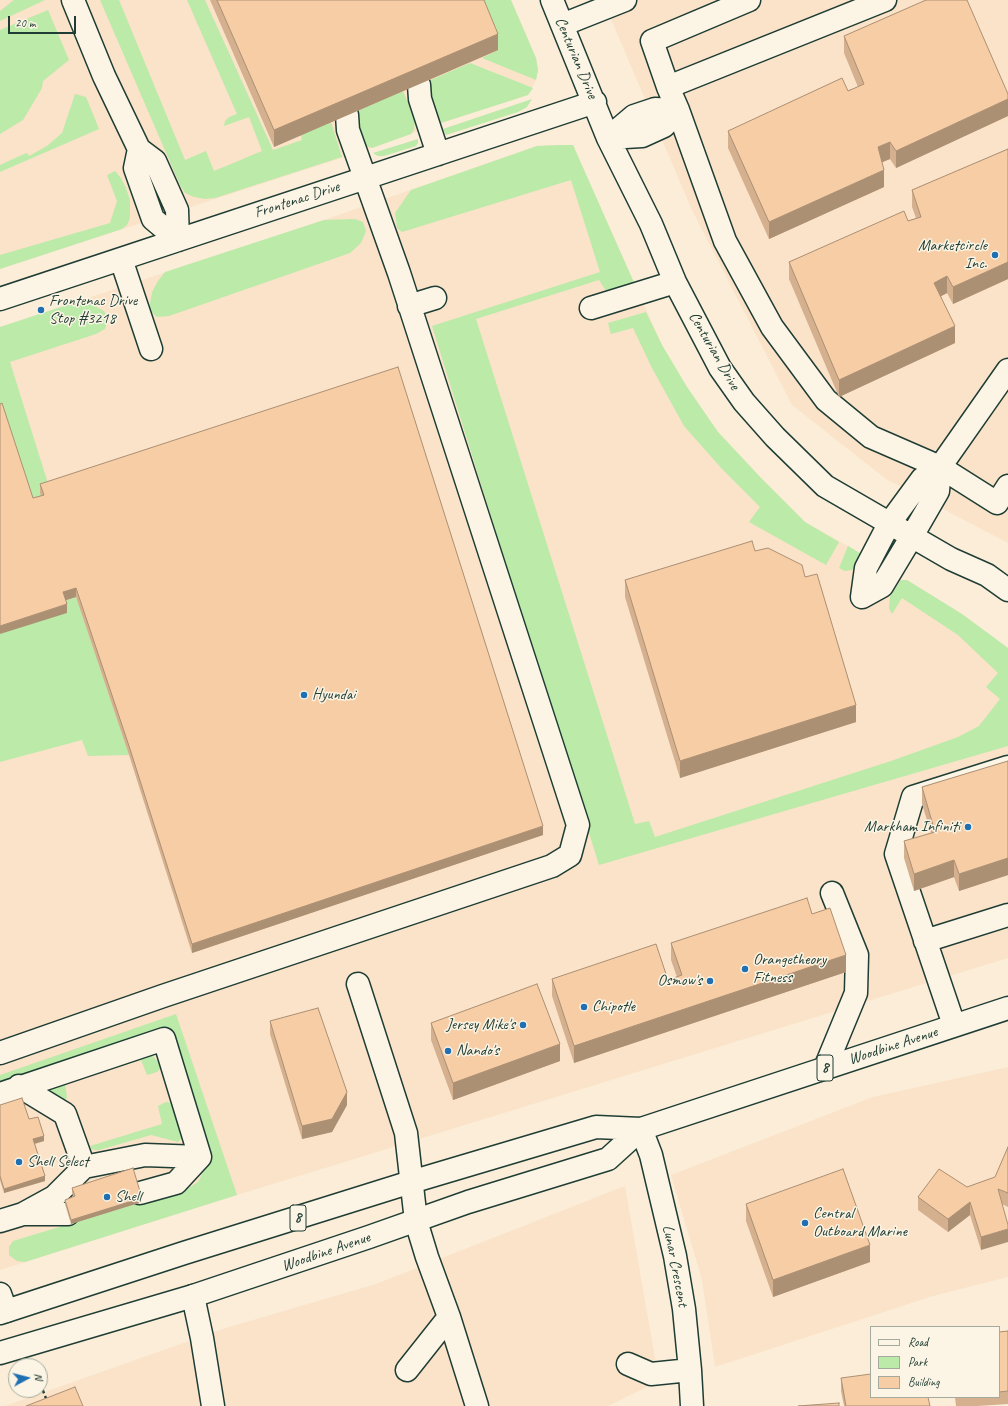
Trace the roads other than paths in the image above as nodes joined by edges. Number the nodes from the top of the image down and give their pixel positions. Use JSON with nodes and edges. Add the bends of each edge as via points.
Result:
{"nodes":[{"id":1,"x":73,"y":0,"type":"edge"},
{"id":2,"x":552,"y":0,"type":"edge"},
{"id":3,"x":625,"y":0,"type":"edge"},
{"id":4,"x":749,"y":0,"type":"edge"},
{"id":5,"x":886,"y":0,"type":"edge"},
{"id":6,"x":562,"y":25,"type":"junction"},
{"id":7,"x":400,"y":53,"type":"edge"},
{"id":8,"x":335,"y":83,"type":"edge"},
{"id":9,"x":668,"y":87,"type":"junction"},
{"id":10,"x":594,"y":102,"type":"junction"},
{"id":11,"x":678,"y":110,"type":"junction"},
{"id":12,"x":608,"y":138,"type":"junction"},
{"id":13,"x":438,"y":154,"type":"junction"},
{"id":14,"x":364,"y":178,"type":"junction"},
{"id":15,"x":178,"y":240,"type":"junction"},
{"id":16,"x":121,"y":259,"type":"junction"},
{"id":17,"x":675,"y":282,"type":"junction"},
{"id":18,"x":435,"y":298,"type":"dead end"},
{"id":19,"x":0,"y":299,"type":"edge"},
{"id":20,"x":409,"y":306,"type":"junction"},
{"id":21,"x":591,"y":308,"type":"dead end"},
{"id":22,"x":152,"y":349,"type":"dead end"},
{"id":23,"x":1008,"y":370,"type":"edge"},
{"id":24,"x":940,"y":467,"type":"junction"},
{"id":25,"x":1008,"y":486,"type":"edge"},
{"id":26,"x":889,"y":524,"type":"junction"},
{"id":27,"x":912,"y":536,"type":"junction"},
{"id":28,"x":1008,"y":590,"type":"edge"},
{"id":29,"x":1008,"y":766,"type":"edge"},
{"id":30,"x":832,"y":893,"type":"dead end"},
{"id":31,"x":1008,"y":915,"type":"edge"},
{"id":32,"x":925,"y":941,"type":"junction"},
{"id":33,"x":358,"y":984,"type":"dead end"},
{"id":34,"x":1008,"y":1008,"type":"edge"},
{"id":35,"x":954,"y":1025,"type":"junction"},
{"id":36,"x":0,"y":1053,"type":"edge"},
{"id":37,"x":825,"y":1068,"type":"junction"},
{"id":38,"x":10,"y":1090,"type":"edge"},
{"id":39,"x":641,"y":1129,"type":"junction"},
{"id":40,"x":200,"y":1157,"type":"junction"},
{"id":41,"x":84,"y":1167,"type":"junction"},
{"id":42,"x":411,"y":1182,"type":"junction"},
{"id":43,"x":140,"y":1193,"type":"edge"},
{"id":44,"x":23,"y":1214,"type":"junction"},
{"id":45,"x":68,"y":1214,"type":"edge"},
{"id":46,"x":0,"y":1221,"type":"edge"},
{"id":47,"x":416,"y":1221,"type":"junction"},
{"id":48,"x":193,"y":1296,"type":"junction"},
{"id":49,"x":2,"y":1306,"type":"edge"},
{"id":50,"x":449,"y":1317,"type":"junction"},
{"id":51,"x":0,"y":1354,"type":"edge"},
{"id":52,"x":628,"y":1364,"type":"dead end"},
{"id":53,"x":407,"y":1370,"type":"dead end"},
{"id":54,"x":690,"y":1370,"type":"junction"},
{"id":55,"x":213,"y":1406,"type":"edge"},
{"id":56,"x":477,"y":1406,"type":"edge"},
{"id":57,"x":692,"y":1406,"type":"edge"}],
"edges":[{"from":1,"to":15,"type":"main road","via":[[104,76],[139,149],[155,161],[176,210]]},
{"from":2,"to":6,"type":"main road","name":"Centurian Drive"},
{"from":3,"to":6,"type":"main road"},
{"from":4,"to":9,"type":"main road","via":[[652,41]]},
{"from":5,"to":9,"type":"main road"},
{"from":6,"to":10,"type":"main road","name":"Centurian Drive"},
{"from":7,"to":13,"type":"main road","via":[[419,85],[420,99]]},
{"from":8,"to":14,"type":"main road","via":[[348,115],[348,130]]},
{"from":9,"to":11,"type":"main road"},
{"from":10,"to":12,"type":"main road","name":"Centurian Drive"},
{"from":10,"to":13,"type":"main road","name":"Frontenac Drive"},
{"from":11,"to":12,"type":"main road","via":[[664,126],[642,136]]},
{"from":11,"to":24,"type":"main road","via":[[725,241],[772,327],[826,400],[871,438]]},
{"from":12,"to":17,"type":"main road","name":"Centurian Drive"},
{"from":13,"to":14,"type":"main road","name":"Frontenac Drive"},
{"from":14,"to":15,"type":"main road","name":"Frontenac Drive"},
{"from":14,"to":20,"type":"main road"},
{"from":15,"to":16,"type":"main road","name":"Frontenac Drive"},
{"from":16,"to":19,"type":"main road","name":"Frontenac Drive"},
{"from":16,"to":22,"type":"main road"},
{"from":17,"to":21,"type":"main road"},
{"from":17,"to":26,"type":"main road","name":"Centurian Drive","via":[[720,368],[744,402],[825,486]]},
{"from":18,"to":20,"type":"main road"},
{"from":20,"to":36,"type":"main road","via":[[578,825],[570,855],[552,866]]},
{"from":23,"to":24,"type":"main road"},
{"from":24,"to":25,"type":"main road","via":[[997,503]]},
{"from":24,"to":26,"type":"main road","via":[[922,479]]},
{"from":24,"to":27,"type":"main road","via":[[938,491]]},
{"from":26,"to":27,"type":"main road","name":"Centurian Drive"},
{"from":26,"to":27,"type":"main road","via":[[866,568],[862,597],[882,586]]},
{"from":27,"to":28,"type":"main road","name":"Centurian Drive","via":[[951,559],[987,575]]},
{"from":29,"to":32,"type":"main road","via":[[913,797],[896,854]]},
{"from":30,"to":37,"type":"main road","via":[[857,955],[856,993]]},
{"from":31,"to":32,"type":"main road"},
{"from":32,"to":35,"type":"main road"},
{"from":33,"to":42,"type":"main road","via":[[406,1133]]},
{"from":34,"to":35,"type":"main road","name":"Woodbine Avenue","number":"8"},
{"from":35,"to":37,"type":"main road","name":"Woodbine Avenue","number":"8"},
{"from":37,"to":39,"type":"main road","name":"Woodbine Avenue","number":"8"},
{"from":38,"to":40,"type":"main road","via":[[164,1039]]},
{"from":38,"to":41,"type":"main road","via":[[66,1114]]},
{"from":39,"to":42,"type":"main road","name":"Woodbine Avenue","number":"8","via":[[596,1127]]},
{"from":39,"to":47,"type":"main road","name":"Woodbine Avenue","number":"8","via":[[608,1159],[468,1202]]},
{"from":39,"to":54,"type":"main road","name":"Lunar Crescent","via":[[651,1155],[675,1256],[684,1309]]},
{"from":40,"to":41,"type":"main road","via":[[145,1155]]},
{"from":40,"to":43,"type":"main road","via":[[176,1183]]},
{"from":41,"to":44,"type":"main road","via":[[54,1197]]},
{"from":42,"to":47,"type":"main road"},
{"from":42,"to":49,"type":"main road","name":"Woodbine Avenue","number":"8","via":[[184,1253]]},
{"from":44,"to":45,"type":"main road"},
{"from":44,"to":46,"type":"main road"},
{"from":47,"to":48,"type":"main road","name":"Woodbine Avenue","number":"8"},
{"from":47,"to":50,"type":"main road"},
{"from":48,"to":51,"type":"main road","name":"Woodbine Avenue","number":"8"},
{"from":48,"to":55,"type":"main road"},
{"from":50,"to":53,"type":"main road"},
{"from":50,"to":56,"type":"main road"},
{"from":52,"to":54,"type":"main road","via":[[651,1374]]},
{"from":54,"to":57,"type":"main road","name":"Lunar Crescent"}]}
